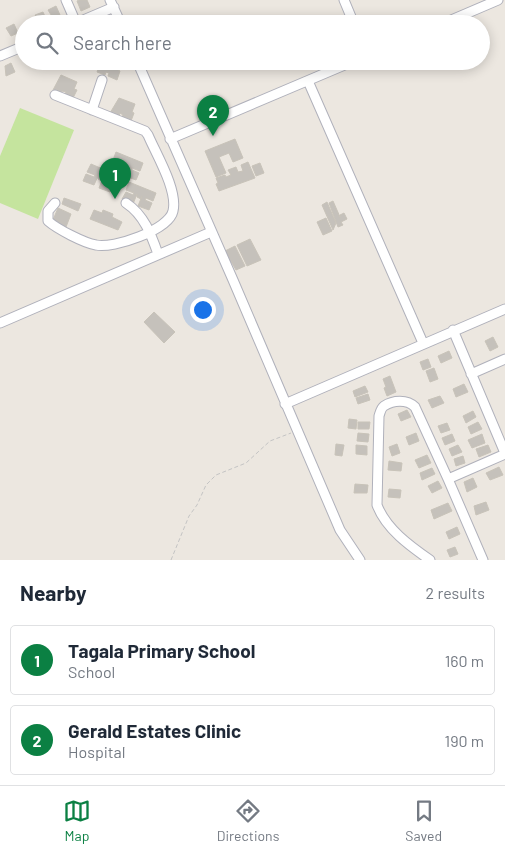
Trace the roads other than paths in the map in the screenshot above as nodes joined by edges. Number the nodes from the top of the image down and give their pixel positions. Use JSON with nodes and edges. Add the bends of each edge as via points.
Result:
{"nodes":[{"id":1,"x":66,"y":0,"type":"edge"},
{"id":2,"x":498,"y":0,"type":"edge"},
{"id":3,"x":347,"y":1,"type":"edge"},
{"id":4,"x":112,"y":4,"type":"edge"},
{"id":5,"x":72,"y":15,"type":"edge"},
{"id":6,"x":91,"y":15,"type":"edge"},
{"id":7,"x":351,"y":15,"type":"edge"},
{"id":8,"x":463,"y":15,"type":"edge"},
{"id":9,"x":15,"y":50,"type":"edge"},
{"id":10,"x":0,"y":56,"type":"edge"},
{"id":11,"x":141,"y":70,"type":"edge"},
{"id":12,"x":333,"y":70,"type":"edge"},
{"id":13,"x":102,"y":80,"type":"dead end"},
{"id":14,"x":308,"y":81,"type":"junction"},
{"id":15,"x":55,"y":95,"type":"dead end"},
{"id":16,"x":92,"y":110,"type":"junction"},
{"id":17,"x":170,"y":139,"type":"junction"},
{"id":18,"x":55,"y":203,"type":"dead end"},
{"id":19,"x":126,"y":203,"type":"dead end"},
{"id":20,"x":211,"y":232,"type":"junction"},
{"id":21,"x":151,"y":233,"type":"junction"},
{"id":22,"x":158,"y":254,"type":"junction"},
{"id":23,"x":505,"y":309,"type":"edge"},
{"id":24,"x":0,"y":323,"type":"edge"},
{"id":25,"x":453,"y":330,"type":"junction"},
{"id":26,"x":423,"y":343,"type":"junction"},
{"id":27,"x":505,"y":359,"type":"edge"},
{"id":28,"x":470,"y":374,"type":"junction"},
{"id":29,"x":285,"y":404,"type":"junction"},
{"id":30,"x":505,"y":454,"type":"edge"},
{"id":31,"x":448,"y":479,"type":"junction"},
{"id":32,"x":360,"y":560,"type":"edge"},
{"id":33,"x":430,"y":560,"type":"edge"},
{"id":34,"x":483,"y":560,"type":"edge"}],
"edges":[{"from":1,"to":5,"type":"street"},
{"from":2,"to":8,"type":"street"},
{"from":3,"to":7,"type":"street"},
{"from":4,"to":6,"type":"street"},
{"from":9,"to":10,"type":"street"},
{"from":11,"to":17,"type":"street"},
{"from":12,"to":14,"type":"street"},
{"from":13,"to":16,"type":"street"},
{"from":14,"to":17,"type":"street"},
{"from":14,"to":26,"type":"street"},
{"from":15,"to":16,"type":"street"},
{"from":16,"to":21,"type":"street","via":[[141,129],[148,135],[174,199],[174,210],[168,221]]},
{"from":17,"to":20,"type":"street"},
{"from":18,"to":21,"type":"street","via":[[48,211],[48,221],[97,246]]},
{"from":19,"to":21,"type":"street","via":[[138,213]]},
{"from":20,"to":22,"type":"street"},
{"from":20,"to":29,"type":"street"},
{"from":21,"to":22,"type":"street"},
{"from":22,"to":24,"type":"street"},
{"from":23,"to":25,"type":"street"},
{"from":25,"to":26,"type":"street"},
{"from":25,"to":28,"type":"street"},
{"from":26,"to":29,"type":"street"},
{"from":27,"to":28,"type":"street"},
{"from":28,"to":30,"type":"street"},
{"from":29,"to":32,"type":"street","via":[[340,530]]},
{"from":30,"to":31,"type":"street"},
{"from":31,"to":33,"type":"street","via":[[415,407],[404,400],[384,405],[379,416],[376,505],[402,539]]},
{"from":31,"to":34,"type":"street"}]}
